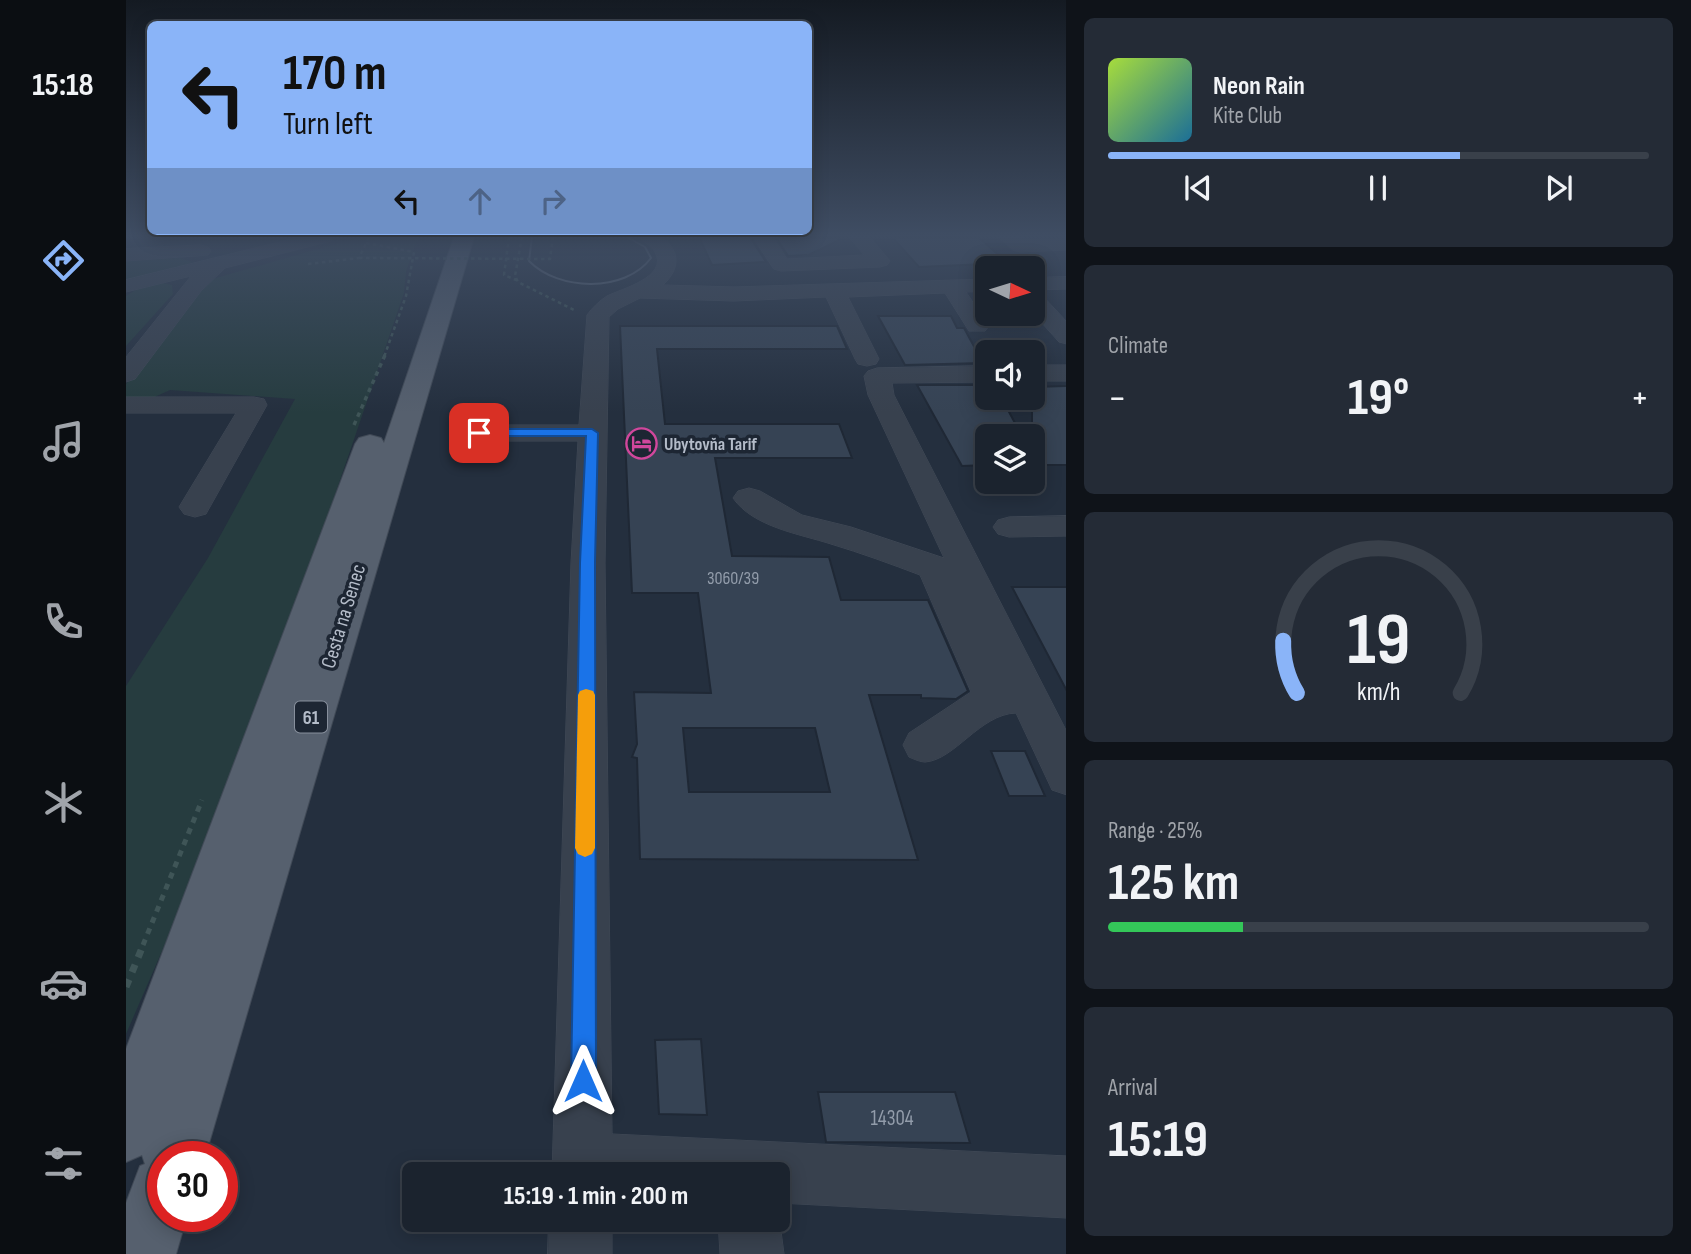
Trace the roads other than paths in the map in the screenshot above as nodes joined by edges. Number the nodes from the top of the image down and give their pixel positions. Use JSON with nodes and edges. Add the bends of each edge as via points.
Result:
{"nodes":[{"id":1,"x":186,"y":296,"type":"edge"},
{"id":2,"x":426,"y":296,"type":"edge"},
{"id":3,"x":431,"y":296,"type":"edge"},
{"id":4,"x":628,"y":296,"type":"edge"},
{"id":5,"x":774,"y":296,"type":"edge"},
{"id":6,"x":861,"y":296,"type":"edge"},
{"id":7,"x":957,"y":296,"type":"edge"},
{"id":8,"x":838,"y":298,"type":"junction"},
{"id":9,"x":934,"y":305,"type":"dead end"},
{"id":10,"x":1048,"y":308,"type":"edge"},
{"id":11,"x":975,"y":323,"type":"edge"},
{"id":12,"x":1066,"y":337,"type":"edge"},
{"id":13,"x":866,"y":359,"type":"dead end"},
{"id":14,"x":1045,"y":373,"type":"edge"},
{"id":15,"x":1066,"y":373,"type":"edge"},
{"id":16,"x":126,"y":374,"type":"edge"},
{"id":17,"x":975,"y":374,"type":"edge"},
{"id":18,"x":126,"y":405,"type":"edge"},
{"id":19,"x":479,"y":433,"type":"dead end"},
{"id":20,"x":592,"y":433,"type":"junction"},
{"id":21,"x":749,"y":498,"type":"dead end"},
{"id":22,"x":195,"y":507,"type":"dead end"},
{"id":23,"x":1066,"y":526,"type":"edge"},
{"id":24,"x":1009,"y":527,"type":"dead end"},
{"id":25,"x":1011,"y":697,"type":"junction"},
{"id":26,"x":924,"y":745,"type":"dead end"},
{"id":27,"x":1066,"y":777,"type":"edge"},
{"id":28,"x":126,"y":1131,"type":"edge"},
{"id":29,"x":178,"y":1141,"type":"edge"},
{"id":30,"x":582,"y":1162,"type":"edge"},
{"id":31,"x":1066,"y":1187,"type":"edge"},
{"id":32,"x":790,"y":1188,"type":"edge"},
{"id":33,"x":149,"y":1232,"type":"edge"},
{"id":34,"x":581,"y":1232,"type":"edge"},
{"id":35,"x":750,"y":1232,"type":"edge"},
{"id":36,"x":142,"y":1254,"type":"edge"},
{"id":37,"x":580,"y":1254,"type":"edge"},
{"id":38,"x":752,"y":1254,"type":"edge"}],
"edges":[{"from":1,"to":16,"type":"street"},
{"from":2,"to":28,"type":"main road","name":"Cesta na Senec","number":"61"},
{"from":3,"to":29,"type":"main road","name":"Cesta na Senec","number":"61"},
{"from":4,"to":20,"type":"street","via":[[598,315]]},
{"from":5,"to":8,"type":"street"},
{"from":6,"to":8,"type":"street"},
{"from":7,"to":11,"type":"street"},
{"from":8,"to":9,"type":"street"},
{"from":8,"to":13,"type":"street"},
{"from":10,"to":12,"type":"street"},
{"from":14,"to":15,"type":"street"},
{"from":17,"to":25,"type":"street","via":[[877,376],[881,395]]},
{"from":18,"to":22,"type":"street","via":[[254,405]]},
{"from":19,"to":20,"type":"street"},
{"from":20,"to":30,"type":"street"},
{"from":21,"to":25,"type":"street","via":[[791,523],[934,567]]},
{"from":23,"to":24,"type":"street"},
{"from":25,"to":26,"type":"street"},
{"from":25,"to":27,"type":"street"},
{"from":31,"to":32,"type":"street"},
{"from":33,"to":36,"type":"main road"},
{"from":34,"to":37,"type":"street"},
{"from":35,"to":38,"type":"street"}]}
